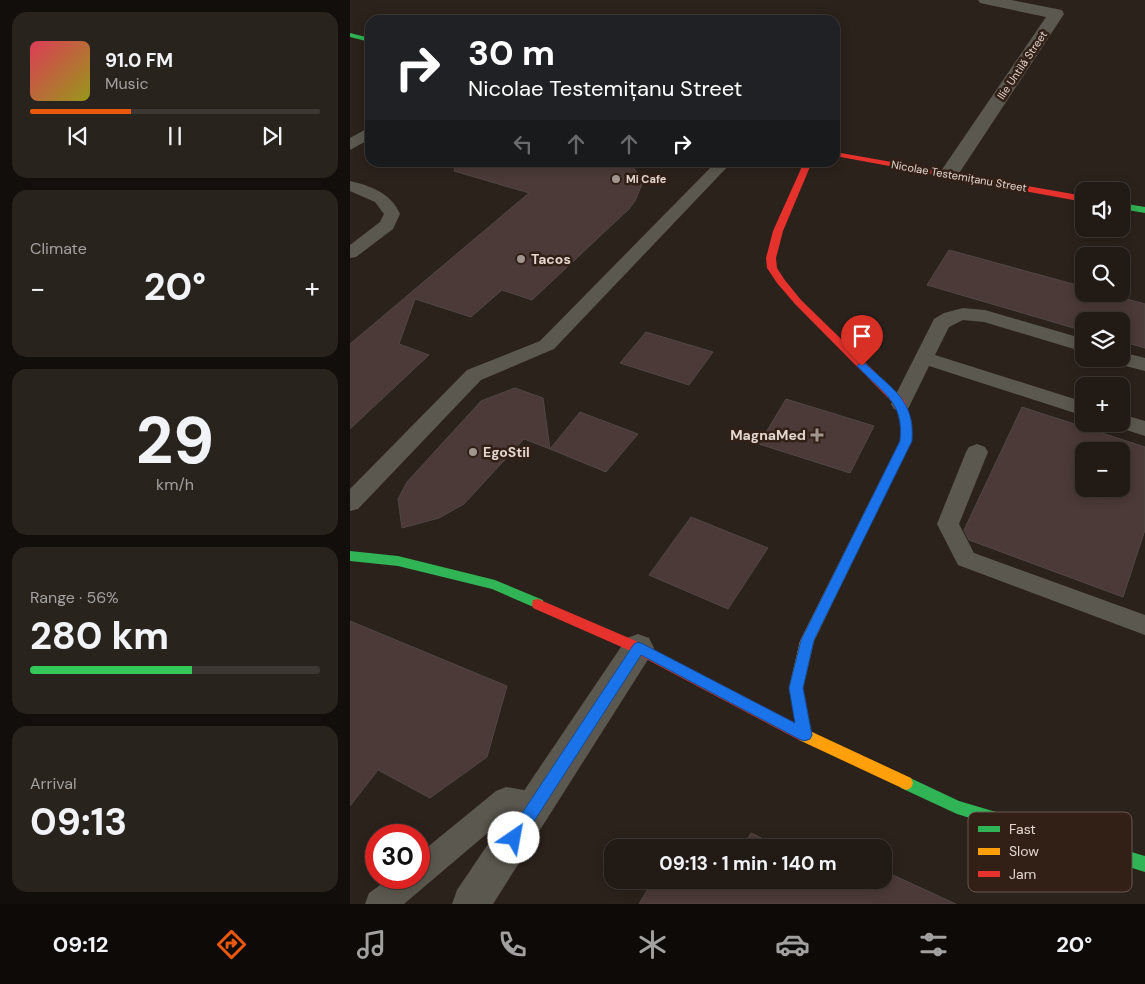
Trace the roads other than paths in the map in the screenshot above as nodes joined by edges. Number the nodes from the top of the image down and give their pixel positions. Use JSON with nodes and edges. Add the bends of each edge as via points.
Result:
{"nodes":[{"id":1,"x":986,"y":0,"type":"edge"},
{"id":2,"x":350,"y":35,"type":"edge"},
{"id":3,"x":365,"y":39,"type":"edge"},
{"id":4,"x":365,"y":135,"type":"edge"},
{"id":5,"x":350,"y":145,"type":"edge"},
{"id":6,"x":840,"y":155,"type":"edge"},
{"id":7,"x":720,"y":167,"type":"edge"},
{"id":8,"x":806,"y":167,"type":"edge"},
{"id":9,"x":949,"y":174,"type":"junction"},
{"id":10,"x":350,"y":186,"type":"edge"},
{"id":11,"x":1075,"y":197,"type":"edge"},
{"id":12,"x":1130,"y":208,"type":"edge"},
{"id":13,"x":1145,"y":210,"type":"edge"},
{"id":14,"x":350,"y":253,"type":"edge"},
{"id":15,"x":1075,"y":343,"type":"edge"},
{"id":16,"x":924,"y":358,"type":"junction"},
{"id":17,"x":1130,"y":361,"type":"edge"},
{"id":18,"x":1145,"y":365,"type":"edge"},
{"id":19,"x":901,"y":404,"type":"junction"},
{"id":20,"x":1075,"y":406,"type":"edge"},
{"id":21,"x":1130,"y":424,"type":"edge"},
{"id":22,"x":1145,"y":429,"type":"edge"},
{"id":23,"x":977,"y":452,"type":"dead end"},
{"id":24,"x":350,"y":503,"type":"edge"},
{"id":25,"x":350,"y":556,"type":"edge"},
{"id":26,"x":1145,"y":625,"type":"edge"},
{"id":27,"x":638,"y":648,"type":"junction"},
{"id":28,"x":804,"y":735,"type":"junction"},
{"id":29,"x":535,"y":805,"type":"junction"},
{"id":30,"x":973,"y":812,"type":"edge"},
{"id":31,"x":1132,"y":860,"type":"edge"},
{"id":32,"x":430,"y":864,"type":"edge"},
{"id":33,"x":1145,"y":864,"type":"edge"},
{"id":34,"x":399,"y":889,"type":"edge"},
{"id":35,"x":380,"y":904,"type":"edge"},
{"id":36,"x":471,"y":904,"type":"edge"}],
"edges":[{"from":1,"to":9,"type":"street","name":"Ilie Untilă Street","via":[[1056,14]]},
{"from":2,"to":3,"type":"street"},
{"from":4,"to":5,"type":"lane"},
{"from":6,"to":9,"type":"street","name":"Nicolae Testemițanu Street"},
{"from":7,"to":24,"type":"lane","via":[[547,345],[532,355],[486,368],[474,375]]},
{"from":8,"to":19,"type":"street","via":[[776,235],[771,253],[772,268],[798,302]]},
{"from":9,"to":11,"type":"street","name":"Nicolae Testemițanu Street"},
{"from":10,"to":14,"type":"lane","via":[[377,195],[389,204],[392,214],[387,225]]},
{"from":12,"to":13,"type":"street"},
{"from":15,"to":16,"type":"lane","via":[[985,316],[963,314],[941,323]]},
{"from":16,"to":19,"type":"lane"},
{"from":16,"to":20,"type":"lane"},
{"from":17,"to":18,"type":"lane"},
{"from":19,"to":28,"type":"street","via":[[907,423],[906,441],[807,640],[796,688]]},
{"from":21,"to":22,"type":"lane"},
{"from":23,"to":26,"type":"lane","via":[[948,524],[966,559]]},
{"from":25,"to":27,"type":"street","via":[[398,561],[495,585]]},
{"from":27,"to":28,"type":"street"},
{"from":27,"to":29,"type":"street"},
{"from":28,"to":30,"type":"street"},
{"from":29,"to":32,"type":"lane","via":[[506,800]]},
{"from":29,"to":36,"type":"street"},
{"from":31,"to":33,"type":"street"},
{"from":34,"to":35,"type":"lane"}]}
